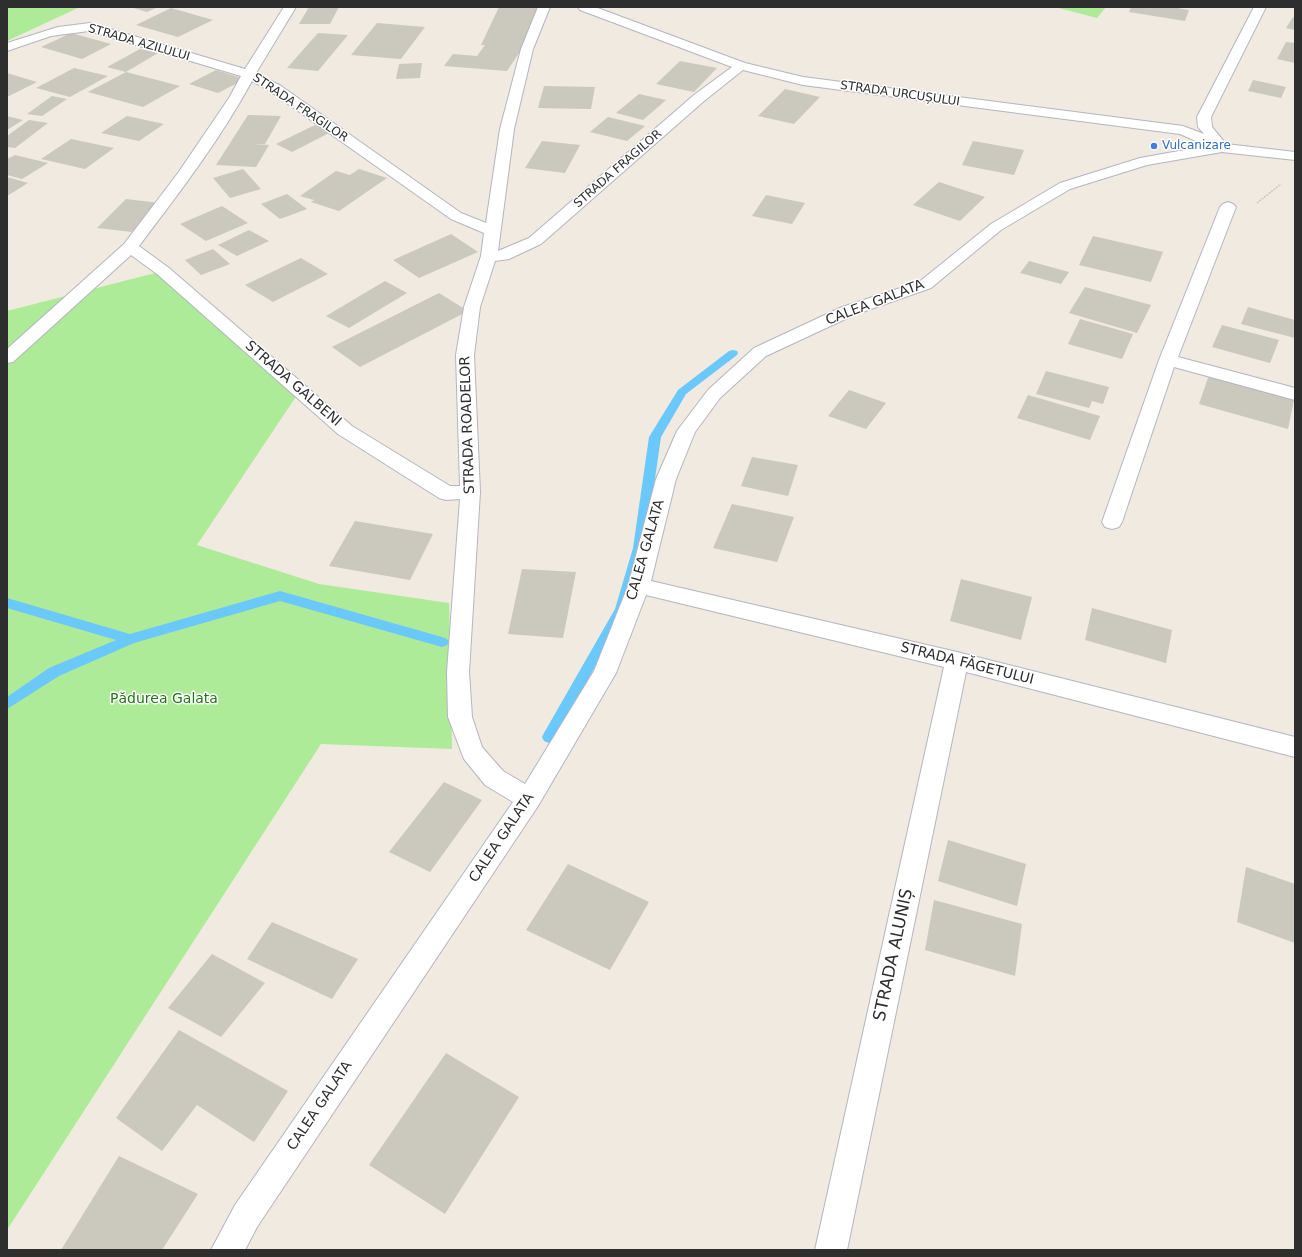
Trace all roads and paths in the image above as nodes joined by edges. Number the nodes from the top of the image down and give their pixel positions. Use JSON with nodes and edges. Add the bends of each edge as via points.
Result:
{"nodes":[{"id":1,"x":290,"y":7,"type":"edge"},
{"id":2,"x":544,"y":7,"type":"edge"},
{"id":3,"x":584,"y":7,"type":"edge"},
{"id":4,"x":1260,"y":7,"type":"edge"},
{"id":5,"x":7,"y":47,"type":"edge"},
{"id":6,"x":741,"y":66,"type":"junction"},
{"id":7,"x":248,"y":74,"type":"junction"},
{"id":8,"x":1222,"y":148,"type":"junction"},
{"id":9,"x":1295,"y":156,"type":"edge"},
{"id":10,"x":1282,"y":183,"type":"dead end"},
{"id":11,"x":1228,"y":207,"type":"joint"},
{"id":12,"x":493,"y":230,"type":"junction"},
{"id":13,"x":130,"y":247,"type":"junction"},
{"id":14,"x":489,"y":256,"type":"junction"},
{"id":15,"x":7,"y":358,"type":"edge"},
{"id":16,"x":1168,"y":360,"type":"junction"},
{"id":17,"x":1295,"y":394,"type":"edge"},
{"id":18,"x":470,"y":492,"type":"junction"},
{"id":19,"x":1112,"y":522,"type":"dead end"},
{"id":20,"x":638,"y":586,"type":"junction"},
{"id":21,"x":957,"y":661,"type":"junction"},
{"id":22,"x":1295,"y":747,"type":"edge"},
{"id":23,"x":529,"y":799,"type":"junction"},
{"id":24,"x":227,"y":1250,"type":"edge"},
{"id":25,"x":831,"y":1250,"type":"edge"}],
"edges":[{"from":1,"to":7,"type":"street"},
{"from":2,"to":12,"type":"street","name":"STRADA ROADELOR","via":[[527,48],[507,129]]},
{"from":3,"to":6,"type":"street","name":"STRADA URCUȘULUI"},
{"from":4,"to":8,"type":"street","via":[[1204,117],[1205,127]]},
{"from":5,"to":7,"type":"street","name":"STRADA AZILULUI","via":[[54,30],[90,27]]},
{"from":6,"to":8,"type":"street","name":"STRADA URCUȘULUI","via":[[803,81],[879,92],[1184,130]]},
{"from":6,"to":14,"type":"street","name":"STRADA FRAGILOR","via":[[700,98],[536,242],[503,256]]},
{"from":7,"to":12,"type":"street","name":"STRADA FRAGILOR","via":[[276,89],[456,216]]},
{"from":7,"to":13,"type":"street","via":[[236,98],[184,176]]},
{"from":8,"to":9,"type":"street","name":"CALEA GALATA"},
{"from":8,"to":20,"type":"street","name":"CALEA GALATA","via":[[1145,161],[1066,186],[996,227],[925,285],[848,311],[760,352],[714,394],[686,431],[666,479]]},
{"from":10,"to":11,"type":"path","via":[[1251,208]]},
{"from":11,"to":16,"type":"street"},
{"from":12,"to":14,"type":"street","name":"STRADA ROADELOR"},
{"from":13,"to":15,"type":"street"},
{"from":13,"to":18,"type":"street","name":"STRADA GALBENI","via":[[163,271],[346,430],[446,493]]},
{"from":14,"to":18,"type":"street","name":"STRADA ROADELOR","via":[[472,307],[465,355]]},
{"from":16,"to":17,"type":"street"},
{"from":16,"to":19,"type":"street"},
{"from":18,"to":23,"type":"street","name":"STRADA ROADELOR","via":[[458,672],[460,717],[472,752],[494,778]]},
{"from":20,"to":21,"type":"street","name":"STRADA FĂGETULUI"},
{"from":20,"to":23,"type":"street","name":"CALEA GALATA","via":[[605,673]]},
{"from":21,"to":22,"type":"street","name":"STRADA FĂGETULUI"},
{"from":21,"to":25,"type":"street","name":"STRADA ALUNIȘ"},
{"from":23,"to":24,"type":"street","name":"CALEA GALATA","via":[[246,1216]]}]}
